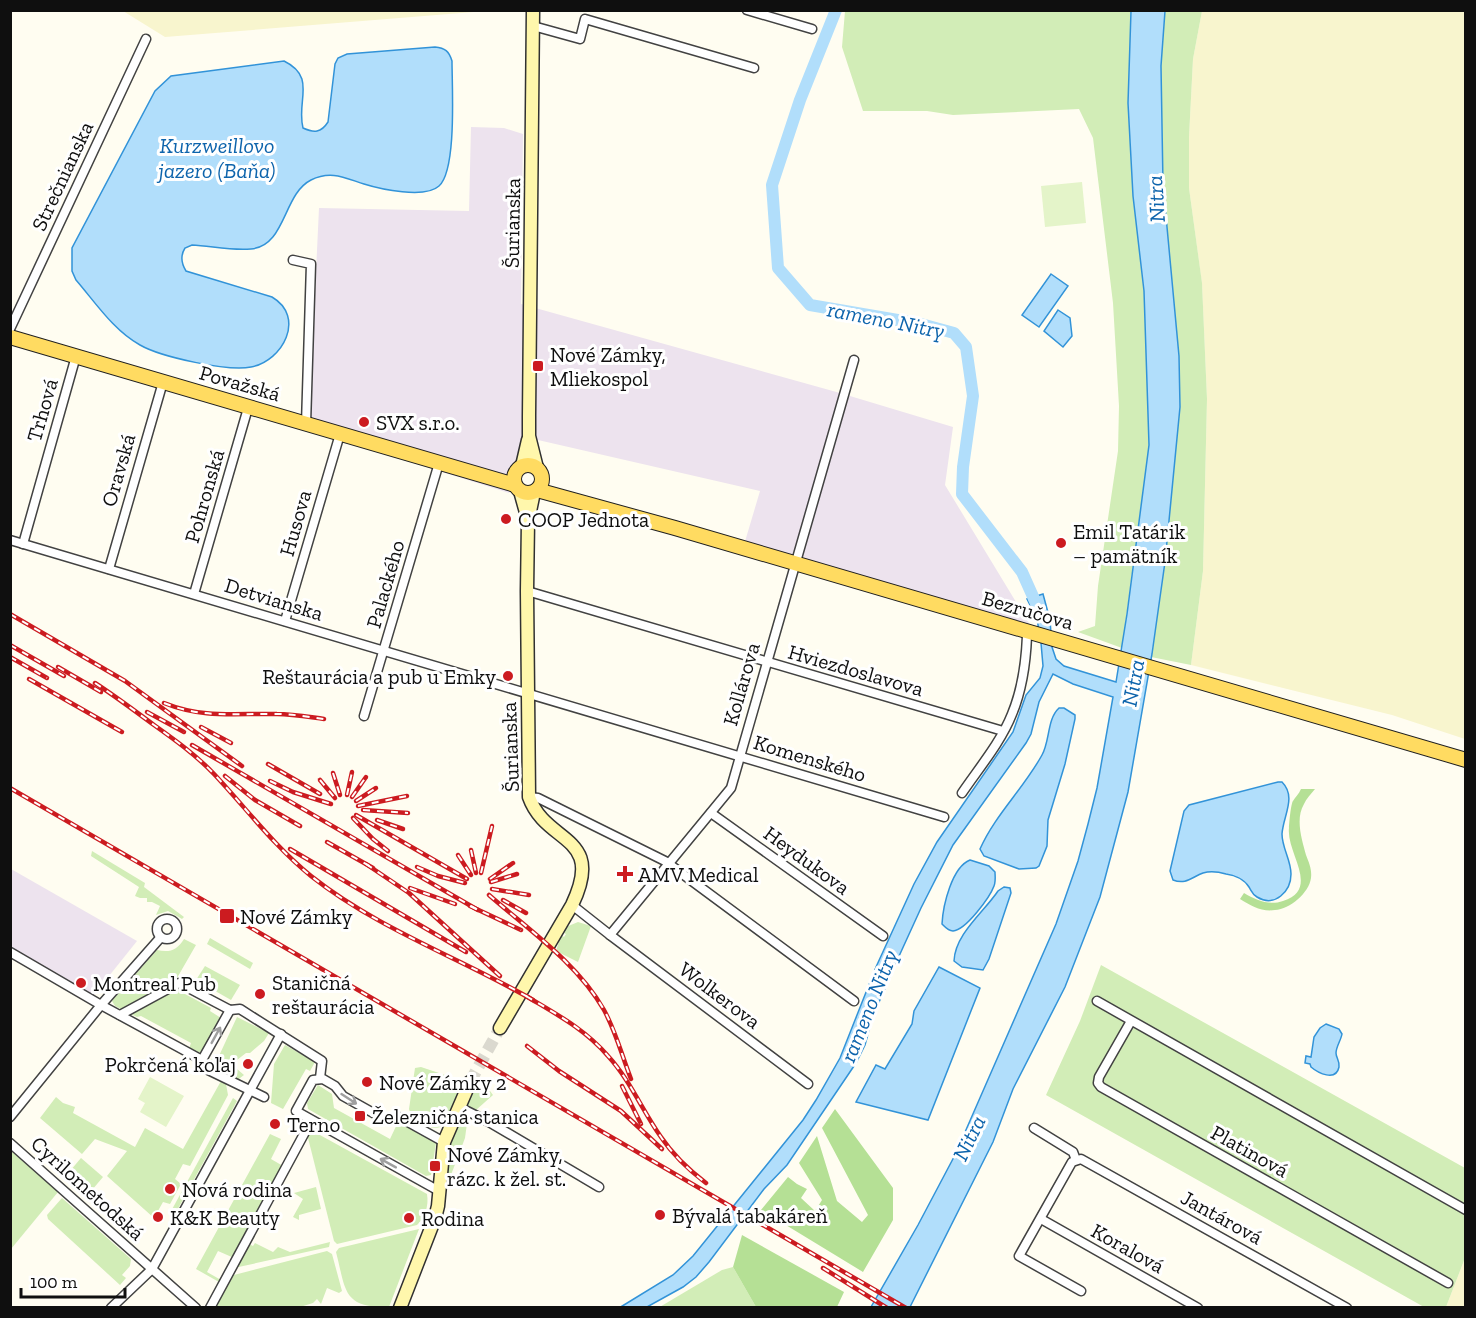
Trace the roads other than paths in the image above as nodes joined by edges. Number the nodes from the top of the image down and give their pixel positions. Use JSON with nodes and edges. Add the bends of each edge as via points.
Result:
{"nodes":[{"id":1,"x":533,"y":10,"type":"edge"},
{"id":2,"x":747,"y":10,"type":"edge"},
{"id":3,"x":533,"y":26,"type":"junction"},
{"id":4,"x":812,"y":29,"type":"dead end"},
{"id":5,"x":146,"y":39,"type":"dead end"},
{"id":6,"x":754,"y":68,"type":"dead end"},
{"id":7,"x":293,"y":260,"type":"dead end"},
{"id":8,"x":10,"y":329,"type":"edge"},
{"id":9,"x":10,"y":337,"type":"edge"},
{"id":10,"x":76,"y":356,"type":"junction"},
{"id":11,"x":854,"y":360,"type":"dead end"},
{"id":12,"x":163,"y":382,"type":"junction"},
{"id":13,"x":248,"y":408,"type":"junction"},
{"id":14,"x":306,"y":424,"type":"junction"},
{"id":15,"x":340,"y":434,"type":"junction"},
{"id":16,"x":529,"y":436,"type":"junction"},
{"id":17,"x":439,"y":463,"type":"junction"},
{"id":18,"x":459,"y":468,"type":"junction"},
{"id":19,"x":519,"y":468,"type":"junction"},
{"id":20,"x":538,"y":482,"type":"junction"},
{"id":21,"x":517,"y":488,"type":"junction"},
{"id":22,"x":528,"y":521,"type":"junction"},
{"id":23,"x":10,"y":540,"type":"edge"},
{"id":24,"x":23,"y":544,"type":"junction"},
{"id":25,"x":795,"y":563,"type":"junction"},
{"id":26,"x":109,"y":569,"type":"junction"},
{"id":27,"x":527,"y":591,"type":"junction"},
{"id":28,"x":194,"y":594,"type":"junction"},
{"id":29,"x":285,"y":621,"type":"junction"},
{"id":30,"x":1030,"y":635,"type":"junction"},
{"id":31,"x":384,"y":651,"type":"junction"},
{"id":32,"x":766,"y":662,"type":"junction"},
{"id":33,"x":527,"y":693,"type":"junction"},
{"id":34,"x":364,"y":716,"type":"dead end"},
{"id":35,"x":1003,"y":731,"type":"junction"},
{"id":36,"x":739,"y":755,"type":"junction"},
{"id":37,"x":1466,"y":760,"type":"edge"},
{"id":38,"x":962,"y":793,"type":"dead end"},
{"id":39,"x":530,"y":797,"type":"junction"},
{"id":40,"x":711,"y":813,"type":"junction"},
{"id":41,"x":944,"y":817,"type":"dead end"},
{"id":42,"x":669,"y":864,"type":"junction"},
{"id":43,"x":572,"y":904,"type":"junction"},
{"id":44,"x":610,"y":935,"type":"junction"},
{"id":45,"x":883,"y":936,"type":"dead end"},
{"id":46,"x":161,"y":938,"type":"dead end"},
{"id":47,"x":10,"y":952,"type":"edge"},
{"id":48,"x":854,"y":1001,"type":"dead end"},
{"id":49,"x":1097,"y":1001,"type":"dead end"},
{"id":50,"x":101,"y":1005,"type":"junction"},
{"id":51,"x":230,"y":1010,"type":"junction"},
{"id":52,"x":120,"y":1016,"type":"junction"},
{"id":53,"x":1131,"y":1021,"type":"junction"},
{"id":54,"x":500,"y":1028,"type":"tunnel mouth"},
{"id":55,"x":281,"y":1034,"type":"junction"},
{"id":56,"x":204,"y":1068,"type":"dead end"},
{"id":57,"x":320,"y":1078,"type":"junction"},
{"id":58,"x":470,"y":1082,"type":"tunnel mouth"},
{"id":59,"x":808,"y":1084,"type":"dead end"},
{"id":60,"x":250,"y":1091,"type":"junction"},
{"id":61,"x":264,"y":1097,"type":"dead end"},
{"id":62,"x":459,"y":1107,"type":"junction"},
{"id":63,"x":10,"y":1117,"type":"edge"},
{"id":64,"x":311,"y":1121,"type":"junction"},
{"id":65,"x":1034,"y":1128,"type":"dead end"},
{"id":66,"x":444,"y":1142,"type":"junction"},
{"id":67,"x":10,"y":1143,"type":"edge"},
{"id":68,"x":1078,"y":1160,"type":"junction"},
{"id":69,"x":599,"y":1187,"type":"dead end"},
{"id":70,"x":439,"y":1191,"type":"junction"},
{"id":71,"x":1466,"y":1210,"type":"edge"},
{"id":72,"x":1041,"y":1219,"type":"junction"},
{"id":73,"x":152,"y":1269,"type":"junction"},
{"id":74,"x":1448,"y":1283,"type":"dead end"},
{"id":75,"x":1081,"y":1291,"type":"dead end"},
{"id":76,"x":111,"y":1308,"type":"edge"},
{"id":77,"x":196,"y":1308,"type":"edge"},
{"id":78,"x":210,"y":1308,"type":"edge"},
{"id":79,"x":400,"y":1308,"type":"edge"},
{"id":80,"x":1198,"y":1308,"type":"edge"},
{"id":81,"x":1347,"y":1308,"type":"edge"}],
"edges":[{"from":1,"to":3,"type":"street","name":"Šurianska"},
{"from":2,"to":4,"type":"street"},
{"from":3,"to":6,"type":"street","via":[[580,39],[585,19]]},
{"from":3,"to":16,"type":"street","name":"Šurianska"},
{"from":5,"to":8,"type":"street","name":"Strečnianska"},
{"from":7,"to":14,"type":"street","via":[[311,264]]},
{"from":9,"to":10,"type":"main road","name":"Považská"},
{"from":10,"to":12,"type":"main road","name":"Považská"},
{"from":10,"to":24,"type":"street","name":"Trhová"},
{"from":11,"to":25,"type":"street","name":"Kollárova"},
{"from":12,"to":13,"type":"main road","name":"Považská"},
{"from":12,"to":26,"type":"street","name":"Oravská"},
{"from":13,"to":14,"type":"main road","name":"Považská"},
{"from":13,"to":28,"type":"street","name":"Pohronská"},
{"from":14,"to":15,"type":"main road","name":"Považská"},
{"from":15,"to":17,"type":"main road","name":"Považská","via":[[367,438]]},
{"from":15,"to":29,"type":"street","name":"Husova"},
{"from":16,"to":19,"type":"street","name":"Šurianska"},
{"from":16,"to":20,"type":"street","name":"Šurianska"},
{"from":17,"to":18,"type":"main road","name":"Považská"},
{"from":17,"to":31,"type":"street","name":"Palackého"},
{"from":18,"to":19,"type":"main road","name":"Považská","via":[[501,472]]},
{"from":18,"to":21,"type":"main road","name":"Považská"},
{"from":19,"to":20,"type":"main road","name":"Bezručova","via":[[530,465]]},
{"from":19,"to":21,"type":"main road","via":[[514,478]]},
{"from":20,"to":21,"type":"main road","name":"Bezručova","via":[[527,494]]},
{"from":20,"to":22,"type":"street","name":"Šurianska"},
{"from":20,"to":25,"type":"main road","name":"Bezručova","via":[[580,501]]},
{"from":21,"to":22,"type":"street","name":"Šurianska"},
{"from":22,"to":27,"type":"street","name":"Šurianska"},
{"from":23,"to":24,"type":"street","name":"Detvianska"},
{"from":24,"to":26,"type":"street","name":"Detvianska"},
{"from":25,"to":30,"type":"main road","name":"Bezručova"},
{"from":25,"to":32,"type":"street","name":"Kollárova"},
{"from":26,"to":28,"type":"street","name":"Detvianska"},
{"from":27,"to":32,"type":"street","name":"Hviezdoslavova"},
{"from":27,"to":33,"type":"street","name":"Šurianska"},
{"from":28,"to":29,"type":"street","name":"Detvianska"},
{"from":29,"to":31,"type":"street","name":"Detvianska"},
{"from":30,"to":35,"type":"street","via":[[1017,700]]},
{"from":30,"to":37,"type":"main road","name":"Bezručova","via":[[1101,652]]},
{"from":31,"to":33,"type":"street","name":"Detvianska"},
{"from":31,"to":34,"type":"street","name":"Palackého"},
{"from":32,"to":35,"type":"street","name":"Hviezdoslavova"},
{"from":32,"to":36,"type":"street","name":"Kollárova"},
{"from":33,"to":36,"type":"street","name":"Komenského"},
{"from":33,"to":39,"type":"street","name":"Šurianska"},
{"from":35,"to":38,"type":"street"},
{"from":36,"to":40,"type":"street","name":"Kollárova","via":[[731,788]]},
{"from":36,"to":41,"type":"street","name":"Komenského"},
{"from":39,"to":42,"type":"street"},
{"from":39,"to":43,"type":"street","name":"Šurianska","via":[[535,809],[579,855],[582,879]]},
{"from":40,"to":42,"type":"street","name":"Kollárova"},
{"from":40,"to":45,"type":"street","name":"Heydukova"},
{"from":42,"to":44,"type":"street","name":"Kollárova"},
{"from":42,"to":48,"type":"street"},
{"from":43,"to":44,"type":"street"},
{"from":43,"to":54,"type":"street","name":"Šurianska"},
{"from":44,"to":59,"type":"street","name":"Wolkerova"},
{"from":46,"to":50,"type":"street"},
{"from":47,"to":50,"type":"street"},
{"from":49,"to":53,"type":"street"},
{"from":50,"to":52,"type":"street"},
{"from":50,"to":63,"type":"street"},
{"from":51,"to":52,"type":"street","via":[[179,983]]},
{"from":52,"to":51,"type":"street","one_way":true,"via":[[202,1060]]},
{"from":51,"to":55,"type":"street","via":[[240,1009]]},
{"from":53,"to":71,"type":"street"},
{"from":53,"to":74,"type":"street","name":"Platinová","via":[[1099,1077],[1101,1087]]},
{"from":55,"to":57,"type":"street","via":[[322,1061]]},
{"from":55,"to":60,"type":"street"},
{"from":56,"to":60,"type":"street"},
{"from":57,"to":64,"type":"street","via":[[313,1080],[296,1111]]},
{"from":57,"to":66,"type":"street","one_way":true,"via":[[384,1119],[399,1116]]},
{"from":58,"to":62,"type":"street"},
{"from":60,"to":61,"type":"street"},
{"from":60,"to":73,"type":"street"},
{"from":62,"to":66,"type":"street"},
{"from":62,"to":69,"type":"street","via":[[490,1121]]},
{"from":70,"to":64,"type":"street","one_way":true},
{"from":64,"to":78,"type":"street"},
{"from":65,"to":68,"type":"street","name":"Jantárová","via":[[1073,1152]]},
{"from":66,"to":70,"type":"street"},
{"from":67,"to":73,"type":"street","name":"Cyrilometodská"},
{"from":68,"to":72,"type":"street","via":[[1071,1162]]},
{"from":68,"to":81,"type":"street","name":"Jantárová"},
{"from":70,"to":79,"type":"street","via":[[435,1218]]},
{"from":72,"to":75,"type":"street","via":[[1019,1256]]},
{"from":72,"to":80,"type":"street","name":"Koralová"},
{"from":73,"to":76,"type":"street"},
{"from":73,"to":77,"type":"street","name":"Cyrilometodská"}]}
